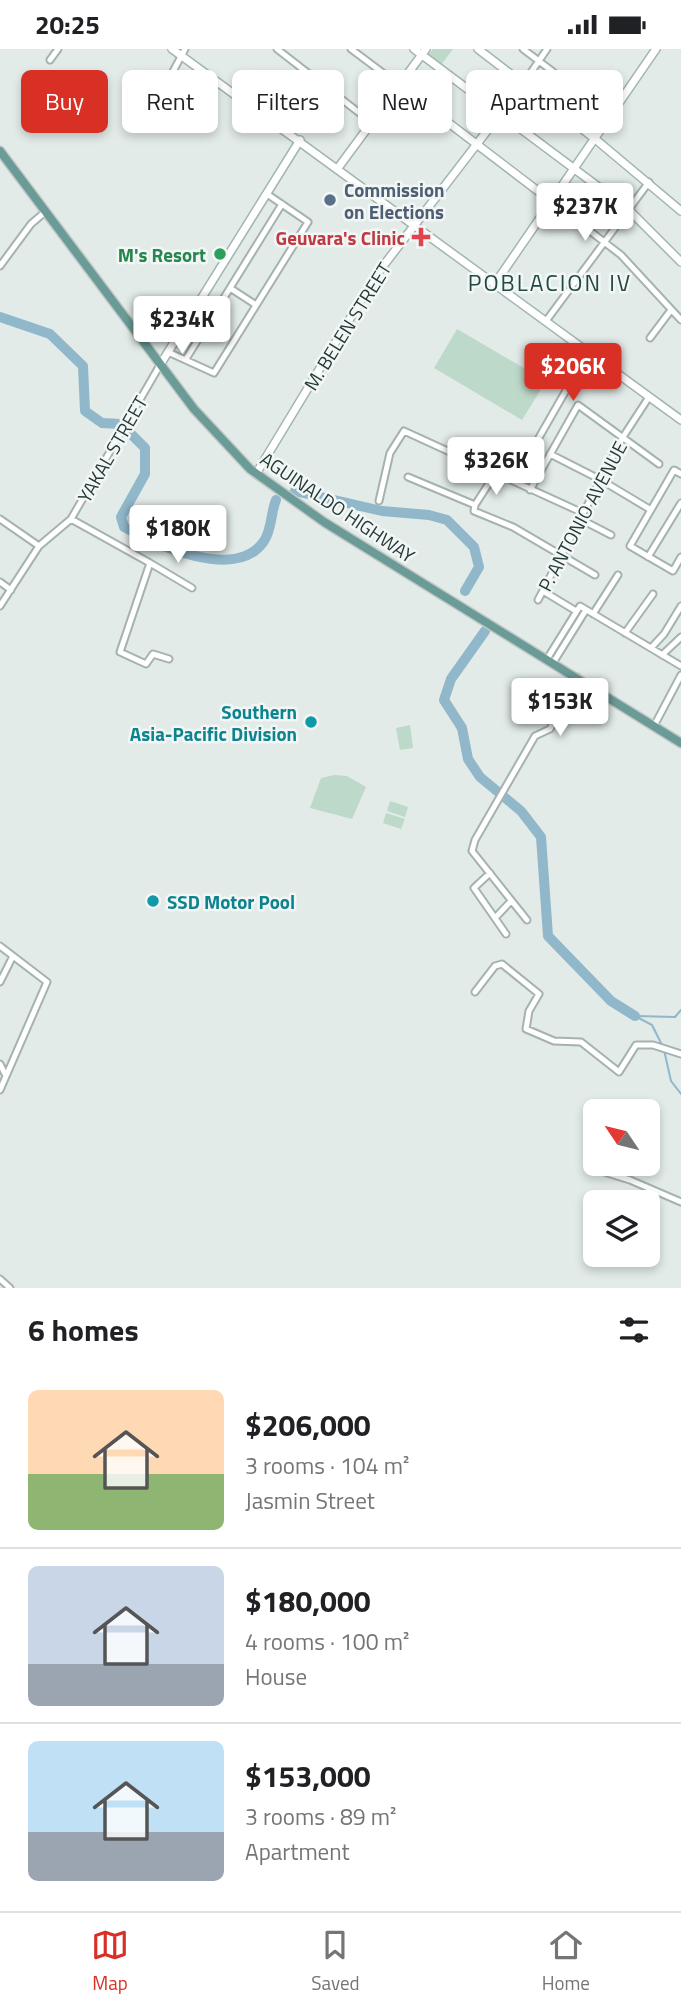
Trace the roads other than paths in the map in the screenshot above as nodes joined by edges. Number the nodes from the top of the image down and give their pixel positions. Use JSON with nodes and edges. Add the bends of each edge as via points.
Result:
{"nodes":[{"id":1,"x":58,"y":49,"type":"edge"},
{"id":2,"x":172,"y":49,"type":"edge"},
{"id":3,"x":277,"y":49,"type":"edge"},
{"id":4,"x":351,"y":49,"type":"edge"},
{"id":5,"x":414,"y":49,"type":"edge"},
{"id":6,"x":478,"y":49,"type":"edge"},
{"id":7,"x":523,"y":49,"type":"edge"},
{"id":8,"x":547,"y":49,"type":"edge"},
{"id":9,"x":656,"y":49,"type":"edge"},
{"id":10,"x":182,"y":52,"type":"edge"},
{"id":11,"x":424,"y":52,"type":"edge"},
{"id":12,"x":50,"y":60,"type":"dead end"},
{"id":13,"x":539,"y":61,"type":"junction"},
{"id":14,"x":173,"y":70,"type":"edge"},
{"id":15,"x":379,"y":70,"type":"edge"},
{"id":16,"x":410,"y":70,"type":"edge"},
{"id":17,"x":505,"y":70,"type":"edge"},
{"id":18,"x":533,"y":70,"type":"edge"},
{"id":19,"x":551,"y":70,"type":"edge"},
{"id":20,"x":466,"y":86,"type":"edge"},
{"id":21,"x":623,"y":96,"type":"edge"},
{"id":22,"x":358,"y":112,"type":"edge"},
{"id":23,"x":452,"y":125,"type":"edge"},
{"id":24,"x":363,"y":133,"type":"edge"},
{"id":25,"x":486,"y":133,"type":"edge"},
{"id":26,"x":527,"y":133,"type":"edge"},
{"id":27,"x":587,"y":133,"type":"edge"},
{"id":28,"x":597,"y":133,"type":"edge"},
{"id":29,"x":594,"y":138,"type":"junction"},
{"id":30,"x":300,"y":140,"type":"junction"},
{"id":31,"x":478,"y":144,"type":"junction"},
{"id":32,"x":0,"y":151,"type":"edge"},
{"id":33,"x":574,"y":167,"type":"junction"},
{"id":34,"x":338,"y":168,"type":"junction"},
{"id":35,"x":649,"y":182,"type":"junction"},
{"id":36,"x":267,"y":194,"type":"junction"},
{"id":37,"x":551,"y":201,"type":"junction"},
{"id":38,"x":282,"y":204,"type":"junction"},
{"id":39,"x":628,"y":209,"type":"junction"},
{"id":40,"x":681,"y":211,"type":"edge"},
{"id":41,"x":45,"y":212,"type":"junction"},
{"id":42,"x":416,"y":227,"type":"junction"},
{"id":43,"x":603,"y":241,"type":"junction"},
{"id":44,"x":681,"y":262,"type":"edge"},
{"id":45,"x":0,"y":265,"type":"edge"},
{"id":46,"x":494,"y":285,"type":"junction"},
{"id":47,"x":230,"y":288,"type":"junction"},
{"id":48,"x":256,"y":305,"type":"junction"},
{"id":49,"x":671,"y":310,"type":"junction"},
{"id":50,"x":681,"y":320,"type":"edge"},
{"id":51,"x":546,"y":321,"type":"junction"},
{"id":52,"x":650,"y":338,"type":"dead end"},
{"id":53,"x":168,"y":352,"type":"junction"},
{"id":54,"x":588,"y":352,"type":"junction"},
{"id":55,"x":186,"y":359,"type":"junction"},
{"id":56,"x":160,"y":365,"type":"junction"},
{"id":57,"x":649,"y":397,"type":"junction"},
{"id":58,"x":681,"y":420,"type":"edge"},
{"id":59,"x":623,"y":437,"type":"junction"},
{"id":60,"x":537,"y":441,"type":"dead end"},
{"id":61,"x":550,"y":454,"type":"junction"},
{"id":62,"x":659,"y":464,"type":"dead end"},
{"id":63,"x":257,"y":474,"type":"junction"},
{"id":64,"x":495,"y":474,"type":"junction"},
{"id":65,"x":681,"y":474,"type":"edge"},
{"id":66,"x":408,"y":477,"type":"dead end"},
{"id":67,"x":601,"y":480,"type":"junction"},
{"id":68,"x":530,"y":490,"type":"junction"},
{"id":69,"x":379,"y":501,"type":"dead end"},
{"id":70,"x":681,"y":503,"type":"edge"},
{"id":71,"x":475,"y":505,"type":"junction"},
{"id":72,"x":651,"y":510,"type":"junction"},
{"id":73,"x":582,"y":516,"type":"junction"},
{"id":74,"x":0,"y":519,"type":"edge"},
{"id":75,"x":71,"y":519,"type":"junction"},
{"id":76,"x":611,"y":535,"type":"dead end"},
{"id":77,"x":39,"y":546,"type":"junction"},
{"id":78,"x":561,"y":556,"type":"junction"},
{"id":79,"x":648,"y":557,"type":"junction"},
{"id":80,"x":681,"y":557,"type":"edge"},
{"id":81,"x":150,"y":563,"type":"junction"},
{"id":82,"x":595,"y":575,"type":"dead end"},
{"id":83,"x":618,"y":575,"type":"dead end"},
{"id":84,"x":0,"y":582,"type":"edge"},
{"id":85,"x":192,"y":588,"type":"dead end"},
{"id":86,"x":11,"y":590,"type":"junction"},
{"id":87,"x":544,"y":591,"type":"junction"},
{"id":88,"x":653,"y":594,"type":"dead end"},
{"id":89,"x":538,"y":600,"type":"dead end"},
{"id":90,"x":0,"y":606,"type":"edge"},
{"id":91,"x":681,"y":606,"type":"edge"},
{"id":92,"x":586,"y":610,"type":"junction"},
{"id":93,"x":576,"y":611,"type":"junction"},
{"id":94,"x":593,"y":614,"type":"junction"},
{"id":95,"x":625,"y":633,"type":"junction"},
{"id":96,"x":681,"y":637,"type":"edge"},
{"id":97,"x":651,"y":648,"type":"junction"},
{"id":98,"x":662,"y":655,"type":"junction"},
{"id":99,"x":169,"y":659,"type":"dead end"},
{"id":100,"x":550,"y":661,"type":"junction"},
{"id":101,"x":681,"y":666,"type":"edge"},
{"id":102,"x":681,"y":675,"type":"edge"},
{"id":103,"x":577,"y":677,"type":"junction"},
{"id":104,"x":654,"y":726,"type":"junction"},
{"id":105,"x":681,"y":743,"type":"edge"},
{"id":106,"x":490,"y":873,"type":"junction"},
{"id":107,"x":511,"y":901,"type":"junction"},
{"id":108,"x":495,"y":918,"type":"junction"},
{"id":109,"x":527,"y":920,"type":"dead end"},
{"id":110,"x":506,"y":934,"type":"dead end"},
{"id":111,"x":0,"y":946,"type":"edge"},
{"id":112,"x":13,"y":956,"type":"junction"},
{"id":113,"x":0,"y":982,"type":"edge"},
{"id":114,"x":475,"y":992,"type":"dead end"},
{"id":115,"x":681,"y":1054,"type":"edge"},
{"id":116,"x":0,"y":1064,"type":"edge"},
{"id":117,"x":6,"y":1076,"type":"junction"},
{"id":118,"x":0,"y":1090,"type":"edge"},
{"id":119,"x":617,"y":1176,"type":"edge"},
{"id":120,"x":681,"y":1202,"type":"edge"},
{"id":121,"x":0,"y":1279,"type":"edge"},
{"id":122,"x":10,"y":1288,"type":"edge"}],
"edges":[{"from":1,"to":12,"type":"street"},
{"from":2,"to":10,"type":"street"},
{"from":3,"to":22,"type":"street"},
{"from":4,"to":15,"type":"street"},
{"from":5,"to":11,"type":"street"},
{"from":6,"to":17,"type":"street"},
{"from":7,"to":13,"type":"street"},
{"from":8,"to":13,"type":"street","name":"M. BELEN STREET"},
{"from":9,"to":21,"type":"street"},
{"from":10,"to":14,"type":"street"},
{"from":10,"to":30,"type":"street"},
{"from":11,"to":16,"type":"street"},
{"from":11,"to":20,"type":"street"},
{"from":13,"to":18,"type":"street","name":"M. BELEN STREET"},
{"from":13,"to":19,"type":"street"},
{"from":23,"to":31,"type":"street"},
{"from":24,"to":34,"type":"street"},
{"from":25,"to":31,"type":"street","name":"M. BELEN STREET"},
{"from":26,"to":33,"type":"street"},
{"from":27,"to":29,"type":"street"},
{"from":28,"to":29,"type":"street"},
{"from":29,"to":33,"type":"street"},
{"from":29,"to":35,"type":"street"},
{"from":30,"to":34,"type":"street"},
{"from":30,"to":36,"type":"street","name":"YAKAL STREET"},
{"from":31,"to":37,"type":"street"},
{"from":31,"to":42,"type":"street","name":"M. BELEN STREET"},
{"from":32,"to":41,"type":"main road","name":"AGUINALDO HIGHWAY"},
{"from":33,"to":37,"type":"street"},
{"from":33,"to":39,"type":"street"},
{"from":34,"to":42,"type":"street"},
{"from":35,"to":39,"type":"street"},
{"from":35,"to":40,"type":"street"},
{"from":36,"to":38,"type":"street"},
{"from":36,"to":53,"type":"street","name":"YAKAL STREET"},
{"from":37,"to":43,"type":"street"},
{"from":37,"to":46,"type":"street"},
{"from":38,"to":47,"type":"street"},
{"from":38,"to":48,"type":"street","via":[[308,222]]},
{"from":39,"to":43,"type":"street"},
{"from":39,"to":44,"type":"street"},
{"from":41,"to":45,"type":"street"},
{"from":41,"to":56,"type":"main road","name":"AGUINALDO HIGHWAY"},
{"from":42,"to":46,"type":"street"},
{"from":42,"to":63,"type":"street","name":"M. BELEN STREET","via":[[369,286]]},
{"from":43,"to":49,"type":"street"},
{"from":43,"to":51,"type":"street"},
{"from":46,"to":51,"type":"street"},
{"from":47,"to":48,"type":"street"},
{"from":47,"to":55,"type":"street"},
{"from":48,"to":55,"type":"street","via":[[214,373]]},
{"from":49,"to":50,"type":"street"},
{"from":49,"to":52,"type":"street"},
{"from":51,"to":54,"type":"street"},
{"from":53,"to":55,"type":"street"},
{"from":53,"to":56,"type":"street","name":"YAKAL STREET"},
{"from":54,"to":57,"type":"street"},
{"from":54,"to":60,"type":"street"},
{"from":56,"to":63,"type":"main road","name":"AGUINALDO HIGHWAY","via":[[207,425]]},
{"from":56,"to":75,"type":"street","name":"YAKAL STREET"},
{"from":57,"to":58,"type":"street"},
{"from":57,"to":59,"type":"street","name":"P. ANTONIO AVENUE"},
{"from":59,"to":61,"type":"street","via":[[578,405]]},
{"from":59,"to":62,"type":"street"},
{"from":59,"to":67,"type":"street","name":"P. ANTONIO AVENUE"},
{"from":61,"to":67,"type":"street"},
{"from":61,"to":68,"type":"street"},
{"from":63,"to":100,"type":"main road","name":"AGUINALDO HIGHWAY","via":[[324,522]]},
{"from":64,"to":68,"type":"street"},
{"from":64,"to":69,"type":"street","via":[[404,431],[390,453]]},
{"from":64,"to":71,"type":"street"},
{"from":65,"to":72,"type":"street","via":[[674,470]]},
{"from":66,"to":71,"type":"street"},
{"from":67,"to":72,"type":"street"},
{"from":67,"to":73,"type":"street","name":"P. ANTONIO AVENUE"},
{"from":68,"to":73,"type":"street"},
{"from":70,"to":79,"type":"street"},
{"from":71,"to":78,"type":"street","via":[[476,513],[513,527]]},
{"from":72,"to":79,"type":"street","via":[[630,546]]},
{"from":73,"to":76,"type":"street"},
{"from":73,"to":78,"type":"street","name":"P. ANTONIO AVENUE"},
{"from":74,"to":77,"type":"street"},
{"from":75,"to":77,"type":"street","name":"YAKAL STREET"},
{"from":75,"to":81,"type":"street"},
{"from":77,"to":86,"type":"street","name":"YAKAL STREET"},
{"from":78,"to":82,"type":"street"},
{"from":78,"to":87,"type":"street","name":"P. ANTONIO AVENUE"},
{"from":79,"to":80,"type":"street","via":[[673,571]]},
{"from":81,"to":85,"type":"street"},
{"from":81,"to":99,"type":"street","via":[[120,652],[146,664],[153,654]]},
{"from":83,"to":94,"type":"street"},
{"from":84,"to":86,"type":"street"},
{"from":86,"to":90,"type":"street","name":"YAKAL STREET"},
{"from":87,"to":89,"type":"street","name":"P. ANTONIO AVENUE"},
{"from":87,"to":93,"type":"street"},
{"from":88,"to":95,"type":"street"},
{"from":91,"to":97,"type":"street"},
{"from":92,"to":93,"type":"street","via":[[580,606]]},
{"from":92,"to":94,"type":"street"},
{"from":92,"to":100,"type":"street"},
{"from":93,"to":100,"type":"street"},
{"from":94,"to":95,"type":"street"},
{"from":95,"to":97,"type":"street"},
{"from":96,"to":98,"type":"street"},
{"from":97,"to":98,"type":"street"},
{"from":98,"to":101,"type":"street"},
{"from":100,"to":103,"type":"main road","name":"AGUINALDO HIGHWAY"},
{"from":102,"to":104,"type":"street"},
{"from":103,"to":104,"type":"main road","name":"AGUINALDO HIGHWAY"},
{"from":103,"to":106,"type":"street","via":[[550,729],[535,736],[472,851]]},
{"from":104,"to":105,"type":"main road","name":"AGUINALDO HIGHWAY"},
{"from":106,"to":107,"type":"street"},
{"from":106,"to":108,"type":"street","via":[[474,888]]},
{"from":107,"to":108,"type":"street"},
{"from":107,"to":109,"type":"street"},
{"from":108,"to":110,"type":"street"},
{"from":111,"to":112,"type":"street"},
{"from":112,"to":113,"type":"street"},
{"from":112,"to":117,"type":"street","via":[[47,982]]},
{"from":114,"to":115,"type":"street","via":[[495,966],[502,964],[539,994],[529,1010],[526,1029],[554,1041],[581,1042],[619,1072],[636,1045]]},
{"from":116,"to":117,"type":"street"},
{"from":117,"to":118,"type":"street"},
{"from":119,"to":120,"type":"street"},
{"from":121,"to":122,"type":"street"}]}
